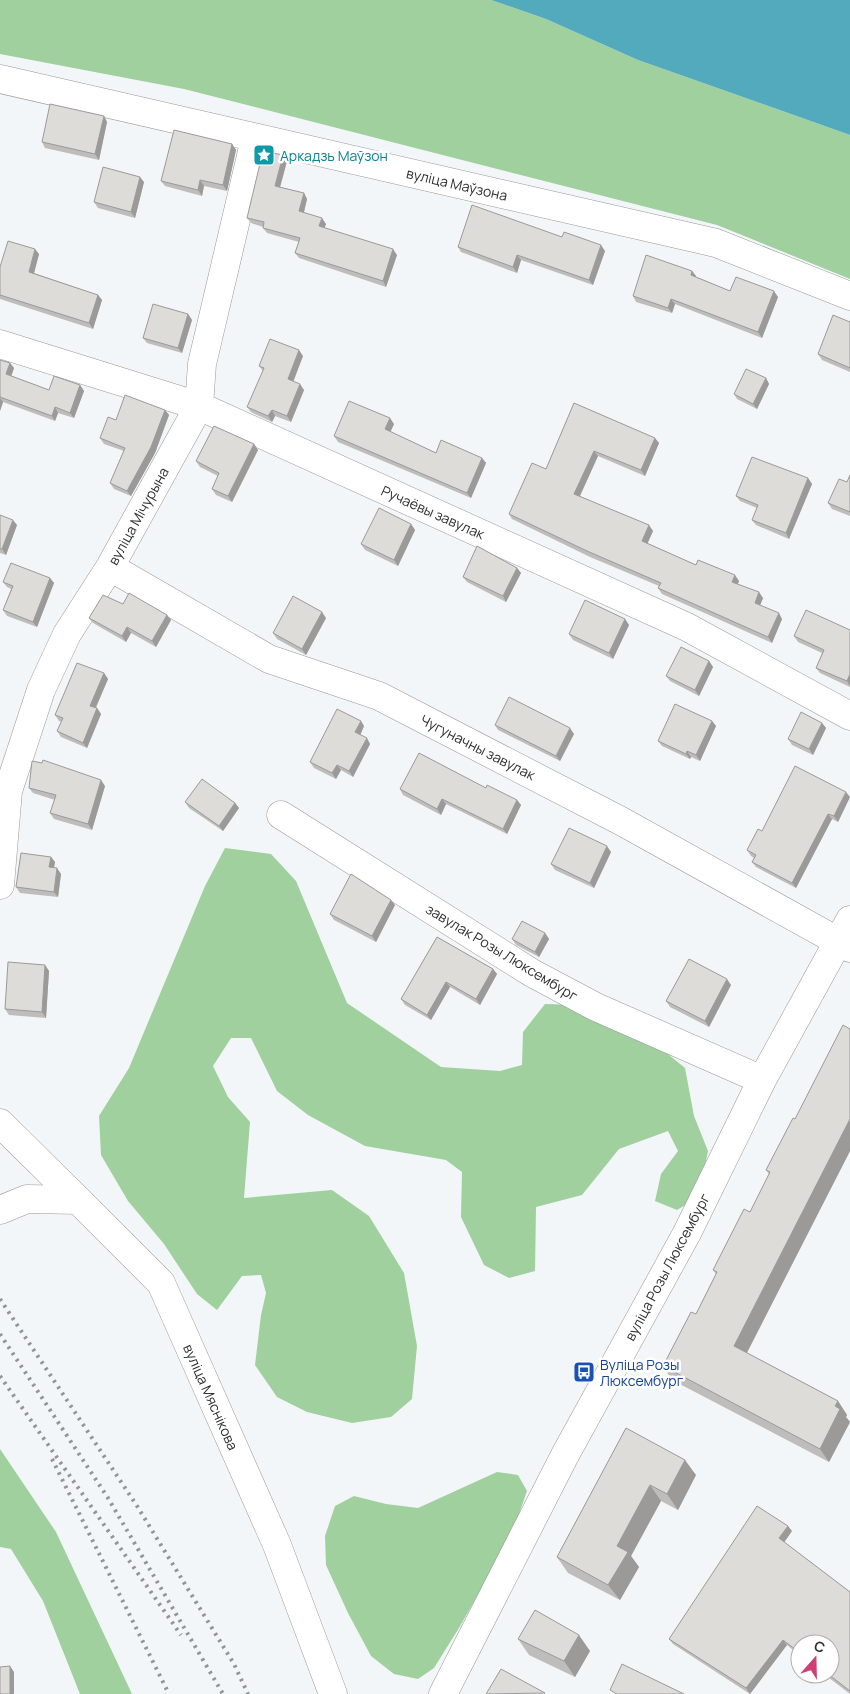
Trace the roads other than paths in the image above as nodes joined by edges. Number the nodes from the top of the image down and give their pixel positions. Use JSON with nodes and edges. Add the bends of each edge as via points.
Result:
{"nodes":[{"id":1,"x":0,"y":79,"type":"edge"},
{"id":2,"x":255,"y":139,"type":"junction"},
{"id":3,"x":850,"y":296,"type":"edge"},
{"id":4,"x":0,"y":344,"type":"edge"},
{"id":5,"x":199,"y":406,"type":"junction"},
{"id":6,"x":110,"y":567,"type":"junction"},
{"id":7,"x":850,"y":716,"type":"edge"},
{"id":8,"x":281,"y":815,"type":"dead end"},
{"id":9,"x":0,"y":885,"type":"edge"},
{"id":10,"x":847,"y":936,"type":"edge"},
{"id":11,"x":762,"y":1080,"type":"junction"},
{"id":12,"x":0,"y":1123,"type":"edge"},
{"id":13,"x":78,"y":1200,"type":"junction"},
{"id":14,"x":0,"y":1210,"type":"edge"},
{"id":15,"x":333,"y":1694,"type":"edge"},
{"id":16,"x":443,"y":1694,"type":"edge"}],
"edges":[{"from":1,"to":2,"type":"street","name":"вуліца Маўзона"},
{"from":2,"to":3,"type":"street","name":"вуліца Маўзона","via":[[716,243]]},
{"from":2,"to":5,"type":"street","name":"вуліца Мічурына","via":[[202,364]]},
{"from":4,"to":5,"type":"street","name":"Ручаёвы завулак"},
{"from":5,"to":6,"type":"street","name":"вуліца Мічурына"},
{"from":5,"to":7,"type":"street","name":"Ручаёвы завулак","via":[[687,628]]},
{"from":6,"to":9,"type":"street","name":"вуліца Мічурына","via":[[67,634],[41,690],[8,791]]},
{"from":6,"to":10,"type":"street","name":"Чугуначны завулак","via":[[269,659],[379,696]]},
{"from":8,"to":11,"type":"street","name":"завулак Розы Люксембург","via":[[532,973],[596,1007]]},
{"from":10,"to":11,"type":"street","name":"вуліца Розы Люксембург"},
{"from":11,"to":16,"type":"street","name":"вуліца Розы Люксембург","via":[[687,1233],[565,1455]]},
{"from":12,"to":13,"type":"street","name":"вуліца Мяснікова"},
{"from":13,"to":14,"type":"street","via":[[27,1199]]},
{"from":13,"to":15,"type":"street","name":"вуліца Мяснікова","via":[[161,1283],[277,1545]]}]}
